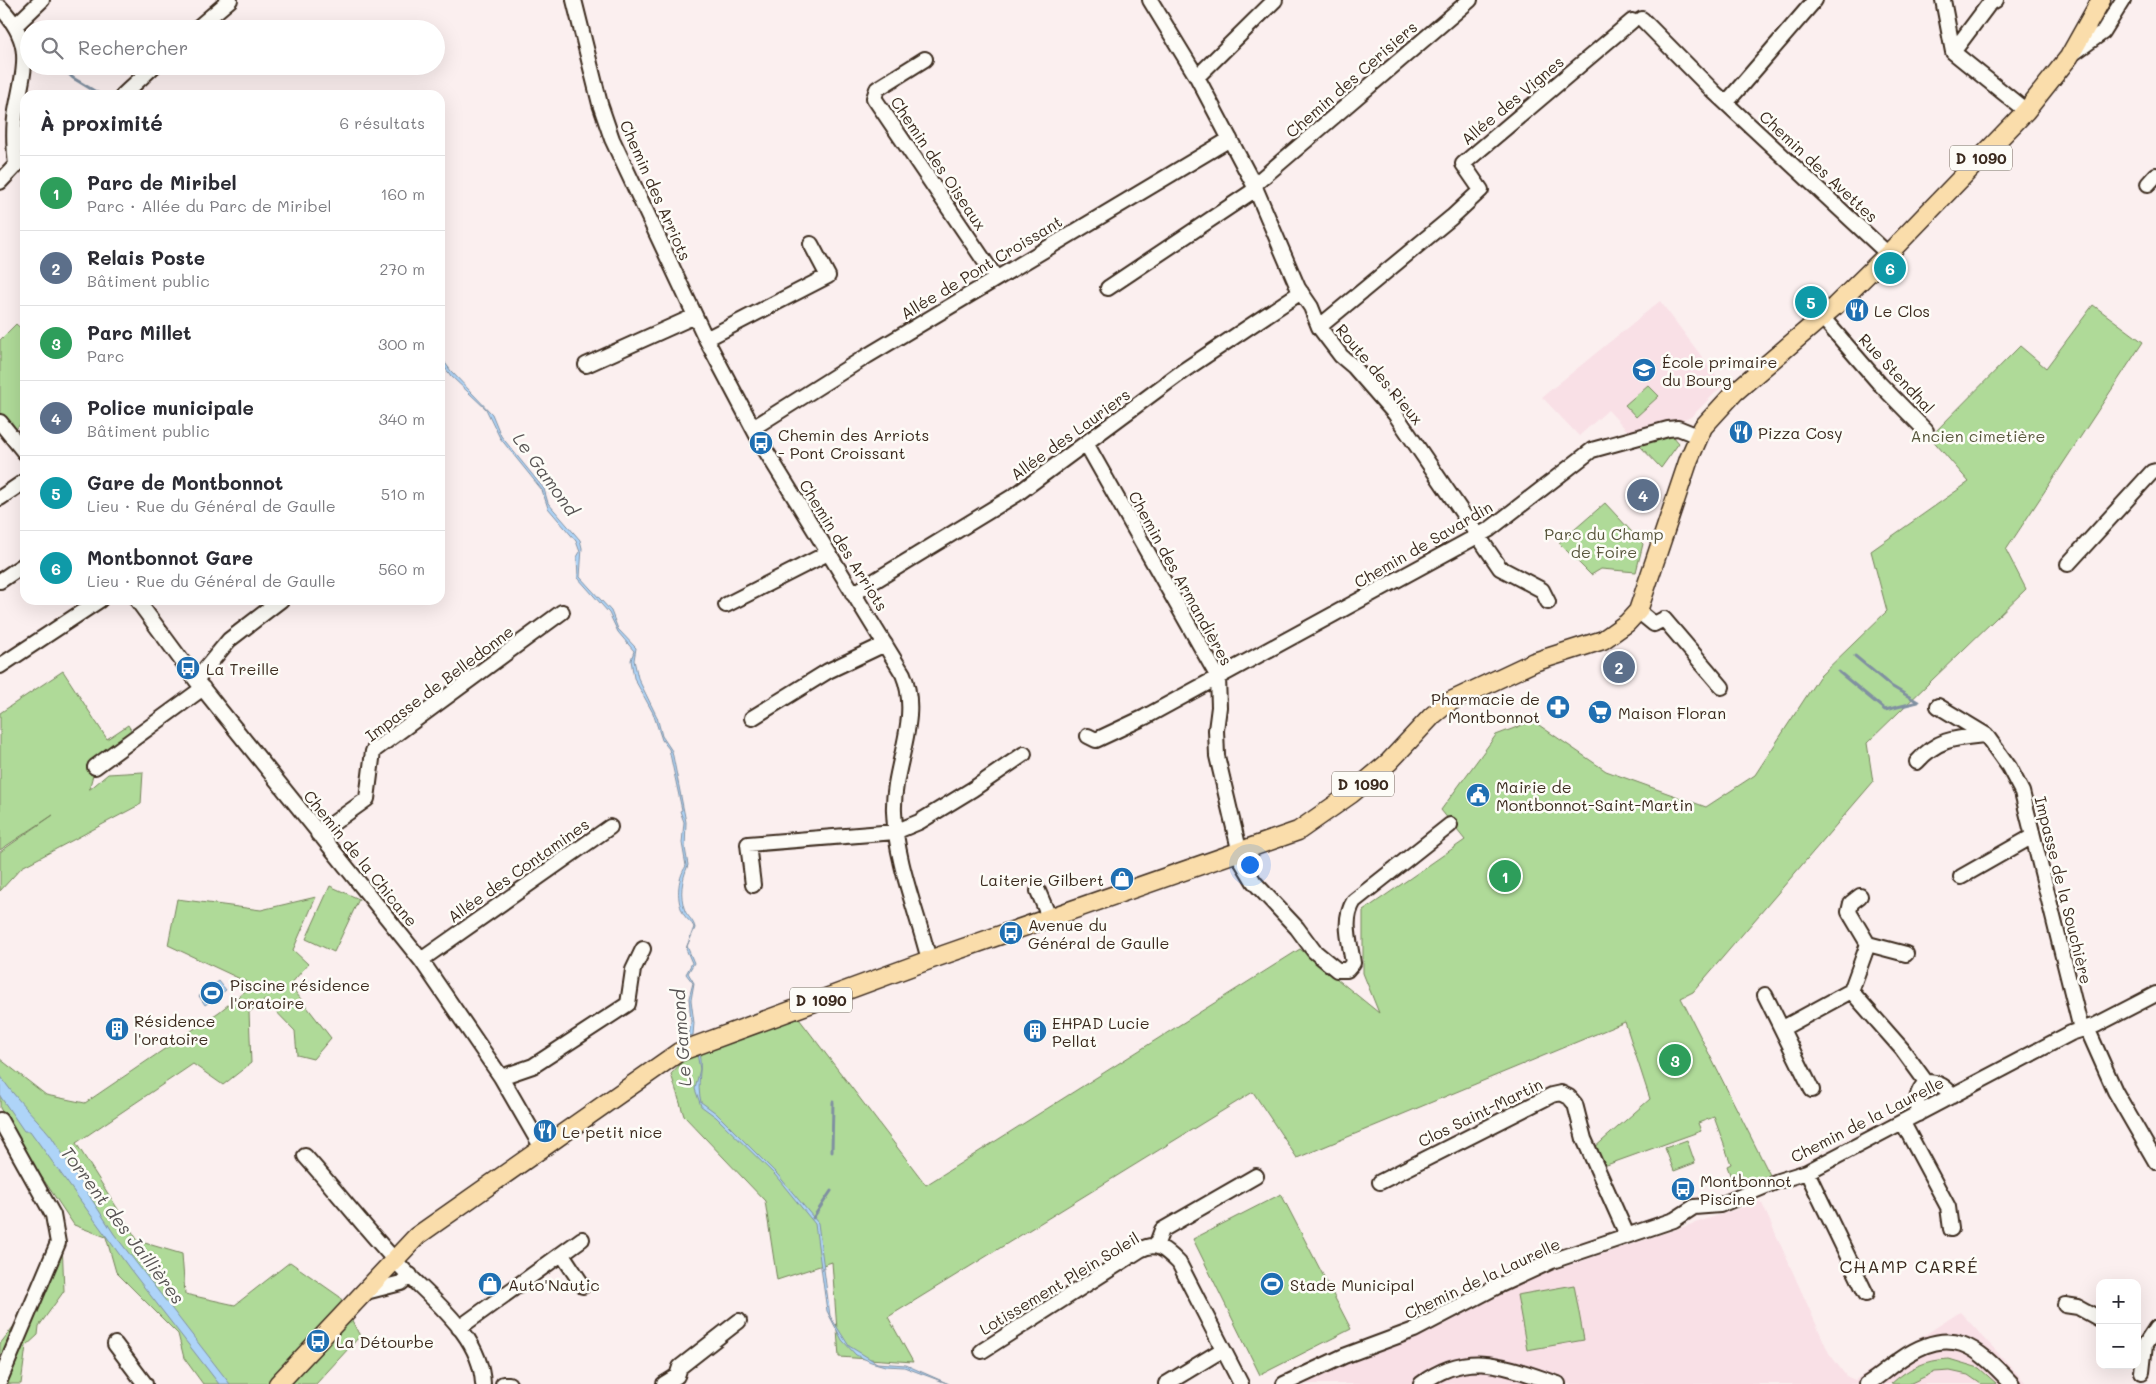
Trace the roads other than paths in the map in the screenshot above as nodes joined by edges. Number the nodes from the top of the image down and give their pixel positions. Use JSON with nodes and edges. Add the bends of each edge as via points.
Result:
{"nodes":[{"id":1,"x":42,"y":0,"type":"edge"},
{"id":2,"x":230,"y":0,"type":"edge"},
{"id":3,"x":574,"y":0,"type":"edge"},
{"id":4,"x":1150,"y":0,"type":"edge"},
{"id":5,"x":1275,"y":0,"type":"edge"},
{"id":6,"x":1470,"y":0,"type":"edge"},
{"id":7,"x":1815,"y":0,"type":"edge"},
{"id":8,"x":1943,"y":0,"type":"edge"},
{"id":9,"x":1996,"y":0,"type":"edge"},
{"id":10,"x":2100,"y":0,"type":"edge"},
{"id":11,"x":2123,"y":0,"type":"edge"},
{"id":12,"x":0,"y":7,"type":"edge"},
{"id":13,"x":20,"y":20,"type":"edge"},
{"id":14,"x":20,"y":20,"type":"edge"},
{"id":15,"x":207,"y":20,"type":"edge"},
{"id":16,"x":1637,"y":20,"type":"joint"},
{"id":17,"x":16,"y":24,"type":"junction"},
{"id":18,"x":20,"y":38,"type":"edge"},
{"id":19,"x":1953,"y":52,"type":"junction"},
{"id":20,"x":2069,"y":57,"type":"junction"},
{"id":21,"x":925,"y":59,"type":"dead end"},
{"id":22,"x":23,"y":75,"type":"edge"},
{"id":23,"x":144,"y":75,"type":"edge"},
{"id":24,"x":1197,"y":77,"type":"junction"},
{"id":25,"x":20,"y":90,"type":"edge"},
{"id":26,"x":128,"y":90,"type":"edge"},
{"id":27,"x":20,"y":92,"type":"edge"},
{"id":28,"x":1727,"y":102,"type":"junction"},
{"id":29,"x":2026,"y":111,"type":"junction"},
{"id":30,"x":1230,"y":139,"type":"junction"},
{"id":31,"x":20,"y":164,"type":"edge"},
{"id":32,"x":0,"y":182,"type":"edge"},
{"id":33,"x":1255,"y":187,"type":"junction"},
{"id":34,"x":811,"y":244,"type":"dead end"},
{"id":35,"x":1888,"y":254,"type":"junction"},
{"id":36,"x":996,"y":278,"type":"junction"},
{"id":37,"x":1108,"y":288,"type":"dead end"},
{"id":38,"x":1301,"y":292,"type":"junction"},
{"id":39,"x":695,"y":316,"type":"junction"},
{"id":40,"x":1822,"y":317,"type":"junction"},
{"id":41,"x":1319,"y":327,"type":"junction"},
{"id":42,"x":706,"y":339,"type":"junction"},
{"id":43,"x":586,"y":366,"type":"dead end"},
{"id":44,"x":0,"y":422,"type":"edge"},
{"id":45,"x":753,"y":428,"type":"junction"},
{"id":46,"x":1926,"y":431,"type":"dead end"},
{"id":47,"x":1698,"y":436,"type":"junction"},
{"id":48,"x":1087,"y":445,"type":"junction"},
{"id":49,"x":20,"y":448,"type":"edge"},
{"id":50,"x":2156,"y":471,"type":"edge"},
{"id":51,"x":20,"y":484,"type":"edge"},
{"id":52,"x":0,"y":498,"type":"edge"},
{"id":53,"x":1478,"y":536,"type":"junction"},
{"id":54,"x":828,"y":553,"type":"junction"},
{"id":55,"x":2068,"y":564,"type":"dead end"},
{"id":56,"x":20,"y":567,"type":"edge"},
{"id":57,"x":0,"y":581,"type":"edge"},
{"id":58,"x":853,"y":594,"type":"junction"},
{"id":59,"x":1548,"y":602,"type":"dead end"},
{"id":60,"x":92,"y":605,"type":"edge"},
{"id":61,"x":141,"y":605,"type":"edge"},
{"id":62,"x":274,"y":605,"type":"edge"},
{"id":63,"x":726,"y":605,"type":"dead end"},
{"id":64,"x":1638,"y":611,"type":"junction"},
{"id":65,"x":562,"y":612,"type":"dead end"},
{"id":66,"x":885,"y":644,"type":"junction"},
{"id":67,"x":0,"y":666,"type":"edge"},
{"id":68,"x":1218,"y":677,"type":"junction"},
{"id":69,"x":200,"y":684,"type":"junction"},
{"id":70,"x":1722,"y":687,"type":"dead end"},
{"id":71,"x":1938,"y":706,"type":"dead end"},
{"id":72,"x":752,"y":718,"type":"dead end"},
{"id":73,"x":1986,"y":734,"type":"junction"},
{"id":74,"x":1088,"y":736,"type":"dead end"},
{"id":75,"x":1024,"y":754,"type":"dead end"},
{"id":76,"x":1917,"y":762,"type":"dead end"},
{"id":77,"x":95,"y":767,"type":"dead end"},
{"id":78,"x":1450,"y":825,"type":"dead end"},
{"id":79,"x":610,"y":827,"type":"dead end"},
{"id":80,"x":895,"y":832,"type":"junction"},
{"id":81,"x":318,"y":834,"type":"junction"},
{"id":82,"x":2033,"y":836,"type":"junction"},
{"id":83,"x":1239,"y":852,"type":"junction"},
{"id":84,"x":1961,"y":877,"type":"dead end"},
{"id":85,"x":753,"y":885,"type":"dead end"},
{"id":86,"x":1038,"y":891,"type":"dead end"},
{"id":87,"x":1860,"y":896,"type":"dead end"},
{"id":88,"x":1050,"y":919,"type":"junction"},
{"id":89,"x":1868,"y":944,"type":"junction"},
{"id":90,"x":643,"y":949,"type":"dead end"},
{"id":91,"x":1906,"y":954,"type":"dead end"},
{"id":92,"x":421,"y":960,"type":"junction"},
{"id":93,"x":929,"y":960,"type":"junction"},
{"id":94,"x":1852,"y":991,"type":"junction"},
{"id":95,"x":2156,"y":994,"type":"edge"},
{"id":96,"x":1765,"y":995,"type":"dead end"},
{"id":97,"x":1783,"y":1028,"type":"junction"},
{"id":98,"x":2084,"y":1029,"type":"junction"},
{"id":99,"x":501,"y":1076,"type":"junction"},
{"id":100,"x":1926,"y":1082,"type":"junction"},
{"id":101,"x":1812,"y":1090,"type":"dead end"},
{"id":102,"x":1952,"y":1096,"type":"junction"},
{"id":103,"x":1918,"y":1114,"type":"junction"},
{"id":104,"x":0,"y":1120,"type":"edge"},
{"id":105,"x":1904,"y":1122,"type":"junction"},
{"id":106,"x":542,"y":1148,"type":"junction"},
{"id":107,"x":305,"y":1156,"type":"dead end"},
{"id":108,"x":2156,"y":1162,"type":"edge"},
{"id":109,"x":1807,"y":1172,"type":"junction"},
{"id":110,"x":1256,"y":1176,"type":"dead end"},
{"id":111,"x":1380,"y":1182,"type":"dead end"},
{"id":112,"x":1951,"y":1229,"type":"dead end"},
{"id":113,"x":1627,"y":1235,"type":"junction"},
{"id":114,"x":582,"y":1239,"type":"dead end"},
{"id":115,"x":1156,"y":1246,"type":"junction"},
{"id":116,"x":562,"y":1254,"type":"junction"},
{"id":117,"x":395,"y":1258,"type":"junction"},
{"id":118,"x":410,"y":1275,"type":"junction"},
{"id":119,"x":583,"y":1286,"type":"dead end"},
{"id":120,"x":362,"y":1293,"type":"junction"},
{"id":121,"x":1866,"y":1294,"type":"dead end"},
{"id":122,"x":2065,"y":1305,"type":"dead end"},
{"id":123,"x":2096,"y":1317,"type":"edge"},
{"id":124,"x":739,"y":1321,"type":"dead end"},
{"id":125,"x":459,"y":1328,"type":"junction"},
{"id":126,"x":2156,"y":1328,"type":"edge"},
{"id":127,"x":2141,"y":1343,"type":"edge"},
{"id":128,"x":115,"y":1344,"type":"dead end"},
{"id":129,"x":1222,"y":1350,"type":"junction"},
{"id":130,"x":982,"y":1351,"type":"dead end"},
{"id":131,"x":2142,"y":1372,"type":"dead end"},
{"id":132,"x":0,"y":1380,"type":"edge"},
{"id":133,"x":144,"y":1384,"type":"edge"},
{"id":134,"x":278,"y":1384,"type":"edge"},
{"id":135,"x":482,"y":1384,"type":"edge"},
{"id":136,"x":503,"y":1384,"type":"edge"},
{"id":137,"x":509,"y":1384,"type":"edge"},
{"id":138,"x":664,"y":1384,"type":"edge"},
{"id":139,"x":1166,"y":1384,"type":"edge"},
{"id":140,"x":1241,"y":1384,"type":"edge"},
{"id":141,"x":1284,"y":1384,"type":"edge"},
{"id":142,"x":1421,"y":1384,"type":"edge"},
{"id":143,"x":1558,"y":1384,"type":"edge"},
{"id":144,"x":1867,"y":1384,"type":"edge"},
{"id":145,"x":2012,"y":1384,"type":"edge"}],
"edges":[{"from":1,"to":14,"type":"street"},
{"from":2,"to":15,"type":"street"},
{"from":3,"to":39,"type":"street","name":"Chemin des Arriots","via":[[612,139]]},
{"from":4,"to":24,"type":"street","name":"Route des Rieux"},
{"from":5,"to":24,"type":"street"},
{"from":6,"to":33,"type":"street","name":"Chemin des Cerisiers"},
{"from":7,"to":28,"type":"street"},
{"from":8,"to":19,"type":"street"},
{"from":9,"to":19,"type":"street","via":[[1989,4]]},
{"from":10,"to":20,"type":"main road","number":"D 1090"},
{"from":11,"to":20,"type":"street","via":[[2103,32]]},
{"from":12,"to":17,"type":"street"},
{"from":13,"to":17,"type":"street"},
{"from":16,"to":28,"type":"street","name":"Chemin des Avettes"},
{"from":16,"to":41,"type":"street","name":"Allée des Vignes","via":[[1463,164],[1481,190]]},
{"from":17,"to":18,"type":"street"},
{"from":19,"to":29,"type":"street"},
{"from":20,"to":29,"type":"main road","number":"D 1090"},
{"from":21,"to":36,"type":"street","name":"Chemin des Oiseaux","via":[[877,89],[874,98]]},
{"from":22,"to":25,"type":"street"},
{"from":23,"to":26,"type":"street"},
{"from":24,"to":30,"type":"street","name":"Route des Rieux"},
{"from":27,"to":31,"type":"street","via":[[16,113]]},
{"from":28,"to":35,"type":"street","name":"Chemin des Avettes"},
{"from":29,"to":35,"type":"main road","number":"D 1090"},
{"from":30,"to":33,"type":"street","name":"Route des Rieux"},
{"from":30,"to":36,"type":"street","name":"Allée de Pont Croissant"},
{"from":31,"to":32,"type":"street"},
{"from":33,"to":37,"type":"street"},
{"from":33,"to":38,"type":"street","name":"Route des Rieux"},
{"from":34,"to":42,"type":"street","via":[[828,276]]},
{"from":35,"to":40,"type":"main road","number":"D 1090"},
{"from":36,"to":45,"type":"street","name":"Allée de Pont Croissant"},
{"from":38,"to":41,"type":"street","name":"Route des Rieux"},
{"from":38,"to":48,"type":"street","name":"Allée des Lauriers","via":[[1183,371]]},
{"from":39,"to":42,"type":"street","name":"Chemin des Arriots"},
{"from":39,"to":43,"type":"street"},
{"from":40,"to":46,"type":"street","name":"Rue Stendhal"},
{"from":40,"to":47,"type":"main road","number":"D 1090","via":[[1735,392]]},
{"from":41,"to":53,"type":"street","name":"Route des Rieux","via":[[1394,414]]},
{"from":42,"to":45,"type":"street","name":"Chemin des Arriots"},
{"from":44,"to":49,"type":"street"},
{"from":45,"to":54,"type":"street","name":"Chemin des Arriots"},
{"from":47,"to":53,"type":"street","name":"Chemin de Savardin","via":[[1678,428],[1668,429],[1592,450]]},
{"from":47,"to":64,"type":"main road","number":"D 1090"},
{"from":48,"to":58,"type":"street","name":"Allée des Lauriers","via":[[1017,494]]},
{"from":48,"to":68,"type":"street","name":"Chemin des Armandières"},
{"from":50,"to":55,"type":"street"},
{"from":51,"to":52,"type":"street"},
{"from":53,"to":59,"type":"street","name":"Route des Rieux","via":[[1500,568],[1542,590]]},
{"from":53,"to":68,"type":"street","name":"Chemin de Savardin"},
{"from":54,"to":58,"type":"street","name":"Chemin des Arriots"},
{"from":54,"to":63,"type":"street"},
{"from":56,"to":57,"type":"street"},
{"from":58,"to":66,"type":"street","name":"Chemin des Arriots"},
{"from":60,"to":67,"type":"street"},
{"from":61,"to":69,"type":"street","name":"Chemin de la Chicane"},
{"from":62,"to":69,"type":"street","via":[[229,640]]},
{"from":64,"to":70,"type":"street","via":[[1654,624],[1664,619]]},
{"from":64,"to":83,"type":"main road","number":"D 1090","via":[[1603,640],[1534,662],[1449,702],[1389,762],[1351,794],[1298,831]]},
{"from":65,"to":81,"type":"street","name":"Impasse de Belledonne","via":[[373,751],[367,799]]},
{"from":66,"to":72,"type":"street","via":[[828,671]]},
{"from":66,"to":80,"type":"street","name":"Chemin des Arriots","via":[[909,688],[910,713],[896,785]]},
{"from":68,"to":74,"type":"street","name":"Chemin de Savardin","via":[[1096,740]]},
{"from":68,"to":83,"type":"street","name":"Chemin des Armandières","via":[[1217,756]]},
{"from":69,"to":77,"type":"street"},
{"from":69,"to":81,"type":"street","name":"Chemin de la Chicane"},
{"from":71,"to":73,"type":"street","name":"Impasse de la Souchière"},
{"from":73,"to":76,"type":"street","via":[[1939,743],[1928,749]]},
{"from":73,"to":82,"type":"street","name":"Impasse de la Souchière","via":[[2022,792]]},
{"from":75,"to":80,"type":"street","via":[[966,794],[919,822]]},
{"from":78,"to":83,"type":"street","name":"Chemin des Armandières","via":[[1354,901],[1348,910],[1347,925],[1353,963],[1347,970],[1337,970],[1314,951],[1254,882]]},
{"from":79,"to":92,"type":"street","name":"Allée des Contamines"},
{"from":80,"to":85,"type":"street","via":[[748,844]]},
{"from":80,"to":93,"type":"street","name":"Chemin des Arriots"},
{"from":81,"to":92,"type":"street","name":"Chemin de la Chicane"},
{"from":82,"to":84,"type":"street"},
{"from":82,"to":98,"type":"street","name":"Impasse de la Souchière"},
{"from":83,"to":88,"type":"main road","number":"D 1090"},
{"from":86,"to":88,"type":"street"},
{"from":87,"to":89,"type":"street","via":[[1852,903],[1849,912]]},
{"from":88,"to":93,"type":"main road","number":"D 1090"},
{"from":89,"to":91,"type":"street"},
{"from":89,"to":94,"type":"street"},
{"from":90,"to":99,"type":"street","via":[[633,970],[628,1004],[533,1066]]},
{"from":92,"to":99,"type":"street","name":"Chemin de la Chicane"},
{"from":93,"to":106,"type":"main road","number":"D 1090","via":[[680,1052]]},
{"from":94,"to":97,"type":"street"},
{"from":94,"to":100,"type":"street"},
{"from":95,"to":98,"type":"street","name":"Chemin de la Laurelle"},
{"from":96,"to":97,"type":"street"},
{"from":97,"to":101,"type":"street"},
{"from":98,"to":102,"type":"street","name":"Chemin de la Laurelle"},
{"from":98,"to":108,"type":"street","name":"Impasse de la Souchière"},
{"from":99,"to":106,"type":"street","name":"Chemin de la Chicane"},
{"from":100,"to":102,"type":"street","via":[[1943,1086]]},
{"from":100,"to":103,"type":"street","via":[[1918,1092]]},
{"from":102,"to":103,"type":"street","name":"Chemin de la Laurelle"},
{"from":103,"to":105,"type":"street","name":"Chemin de la Laurelle"},
{"from":104,"to":132,"type":"street","via":[[53,1215],[58,1243]]},
{"from":105,"to":109,"type":"street","name":"Chemin de la Laurelle"},
{"from":105,"to":112,"type":"street","via":[[1948,1207]]},
{"from":106,"to":117,"type":"main road","number":"D 1090","via":[[417,1236]]},
{"from":107,"to":117,"type":"street"},
{"from":109,"to":113,"type":"street","name":"Chemin de la Laurelle","via":[[1720,1205],[1694,1208],[1674,1220]]},
{"from":109,"to":121,"type":"street"},
{"from":110,"to":115,"type":"street","name":"Lotissement Plein Soleil","via":[[1162,1230]]},
{"from":111,"to":113,"type":"street","name":"Clos Saint-Martin","via":[[1561,1093],[1575,1104],[1584,1140]]},
{"from":113,"to":141,"type":"street","name":"Chemin de la Laurelle","via":[[1552,1261],[1414,1330],[1344,1356]]},
{"from":114,"to":116,"type":"street"},
{"from":115,"to":129,"type":"street","name":"Lotissement Plein Soleil","via":[[1165,1248],[1179,1263]]},
{"from":115,"to":130,"type":"street","name":"Lotissement Plein Soleil","via":[[1140,1250]]},
{"from":116,"to":119,"type":"street"},
{"from":116,"to":125,"type":"street"},
{"from":117,"to":118,"type":"street"},
{"from":117,"to":120,"type":"main road","number":"D 1090"},
{"from":118,"to":120,"type":"street","via":[[401,1283]]},
{"from":118,"to":125,"type":"street"},
{"from":120,"to":134,"type":"main road","number":"D 1090"},
{"from":122,"to":123,"type":"street","via":[[2078,1307]]},
{"from":124,"to":138,"type":"street","via":[[685,1362],[677,1376]]},
{"from":125,"to":135,"type":"street","via":[[478,1359]]},
{"from":126,"to":127,"type":"street"},
{"from":127,"to":131,"type":"street"},
{"from":128,"to":133,"type":"street"},
{"from":129,"to":139,"type":"street"},
{"from":129,"to":140,"type":"street","name":"Lotissement Plein Soleil"},
{"from":136,"to":137,"type":"street"},
{"from":142,"to":143,"type":"street","via":[[1450,1367],[1481,1362],[1504,1365]]},
{"from":144,"to":145,"type":"street","via":[[1903,1358],[1943,1341],[1972,1347],[1988,1358]]}]}
